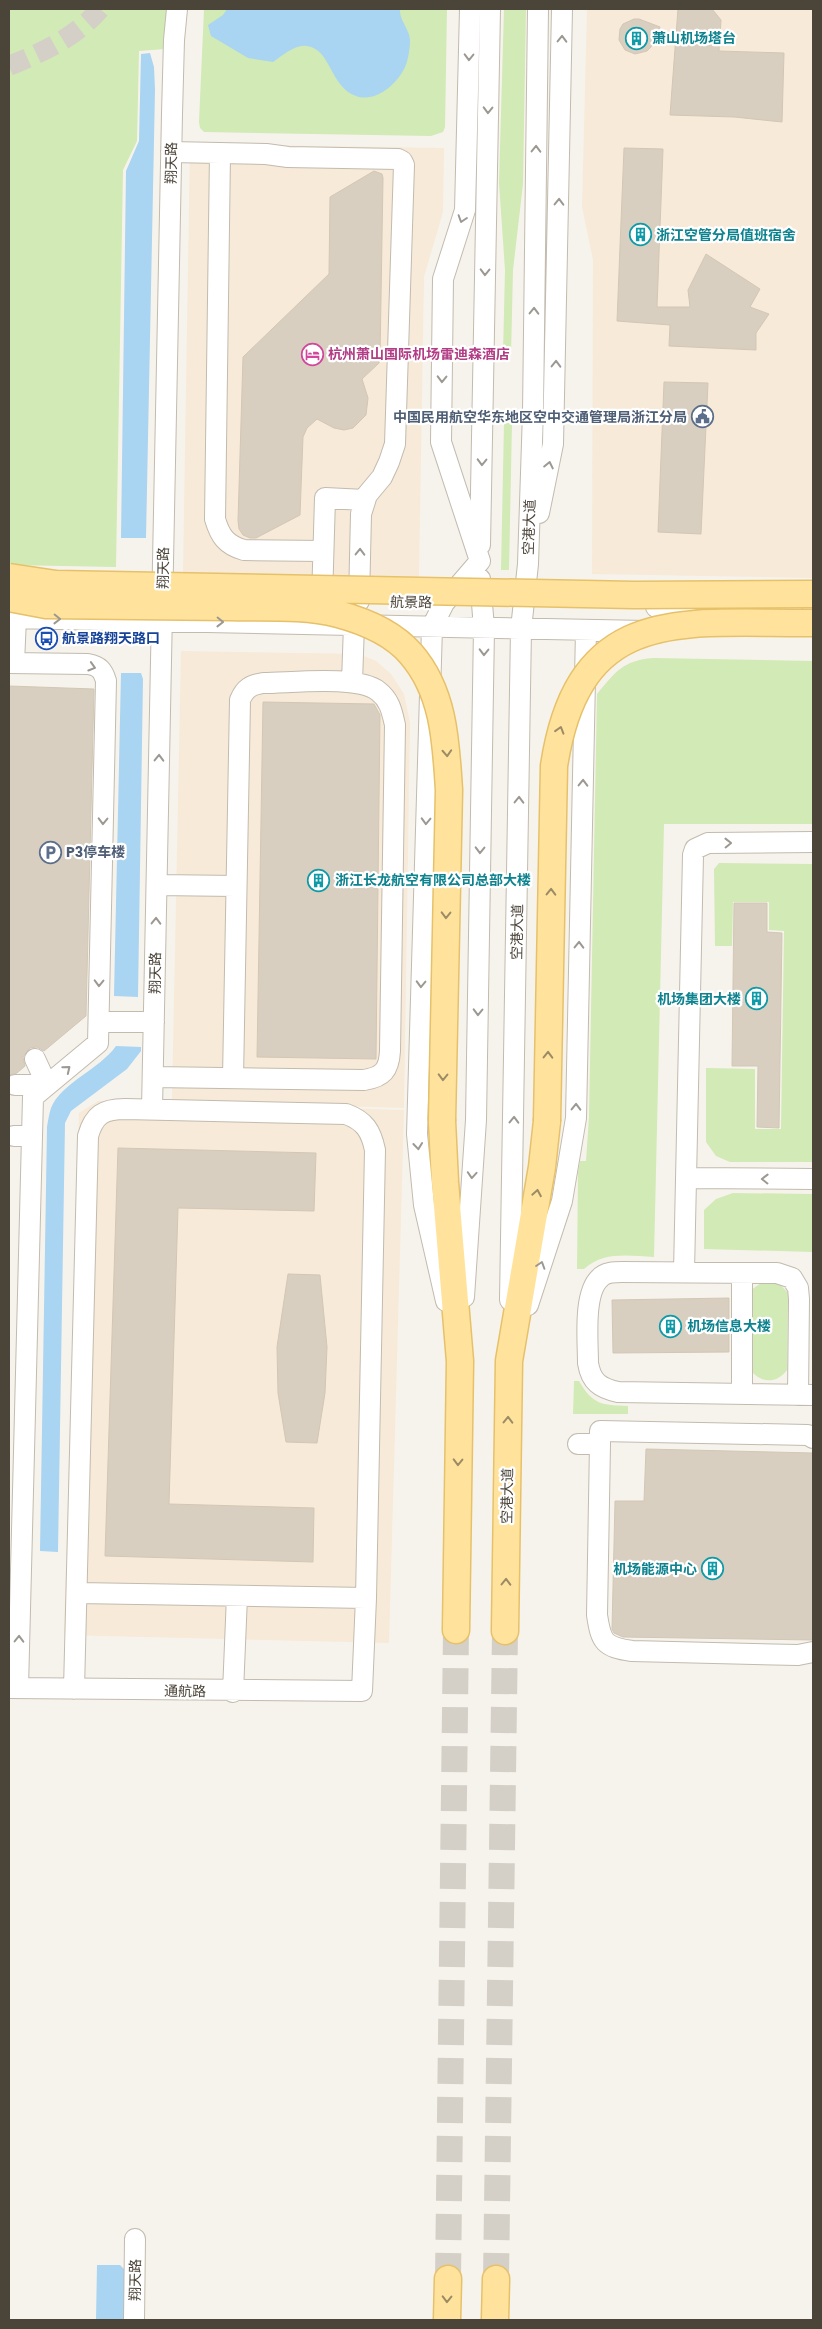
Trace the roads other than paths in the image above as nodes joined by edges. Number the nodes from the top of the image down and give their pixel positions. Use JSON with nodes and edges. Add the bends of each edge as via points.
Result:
{"nodes":[{"id":1,"x":177,"y":9,"type":"edge"},
{"id":2,"x":470,"y":9,"type":"edge"},
{"id":3,"x":490,"y":9,"type":"edge"},
{"id":4,"x":538,"y":9,"type":"edge"},
{"id":5,"x":562,"y":9,"type":"edge"},
{"id":6,"x":171,"y":152,"type":"junction"},
{"id":7,"x":220,"y":153,"type":"junction"},
{"id":8,"x":365,"y":500,"type":"junction"},
{"id":9,"x":323,"y":551,"type":"junction"},
{"id":10,"x":480,"y":562,"type":"junction"},
{"id":11,"x":528,"y":564,"type":"junction"},
{"id":12,"x":9,"y":577,"type":"edge"},
{"id":13,"x":9,"y":594,"type":"edge"},
{"id":14,"x":813,"y":594,"type":"edge"},
{"id":15,"x":162,"y":597,"type":"junction"},
{"id":16,"x":322,"y":600,"type":"junction"},
{"id":17,"x":358,"y":601,"type":"junction"},
{"id":18,"x":444,"y":603,"type":"junction"},
{"id":19,"x":481,"y":604,"type":"junction"},
{"id":20,"x":523,"y":604,"type":"junction"},
{"id":21,"x":10,"y":610,"type":"edge"},
{"id":22,"x":813,"y":611,"type":"edge"},
{"id":23,"x":162,"y":621,"type":"junction"},
{"id":24,"x":813,"y":623,"type":"edge"},
{"id":25,"x":354,"y":625,"type":"junction"},
{"id":26,"x":432,"y":627,"type":"junction"},
{"id":27,"x":484,"y":628,"type":"junction"},
{"id":28,"x":521,"y":629,"type":"junction"},
{"id":29,"x":586,"y":630,"type":"junction"},
{"id":30,"x":813,"y":635,"type":"edge"},
{"id":31,"x":11,"y":663,"type":"edge"},
{"id":32,"x":352,"y":682,"type":"junction"},
{"id":33,"x":813,"y":842,"type":"edge"},
{"id":34,"x":157,"y":885,"type":"junction"},
{"id":35,"x":236,"y":886,"type":"junction"},
{"id":36,"x":99,"y":1022,"type":"junction"},
{"id":37,"x":154,"y":1022,"type":"junction"},
{"id":38,"x":35,"y":1059,"type":"dead end"},
{"id":39,"x":153,"y":1077,"type":"junction"},
{"id":40,"x":233,"y":1078,"type":"junction"},
{"id":41,"x":15,"y":1085,"type":"dead end"},
{"id":42,"x":47,"y":1085,"type":"junction"},
{"id":43,"x":152,"y":1109,"type":"junction"},
{"id":44,"x":686,"y":1178,"type":"junction"},
{"id":45,"x":813,"y":1180,"type":"edge"},
{"id":46,"x":684,"y":1272,"type":"junction"},
{"id":47,"x":742,"y":1273,"type":"junction"},
{"id":48,"x":460,"y":1361,"type":"junction"},
{"id":49,"x":509,"y":1362,"type":"junction"},
{"id":50,"x":742,"y":1394,"type":"junction"},
{"id":51,"x":806,"y":1395,"type":"edge"},
{"id":52,"x":813,"y":1438,"type":"edge"},
{"id":53,"x":578,"y":1444,"type":"dead end"},
{"id":54,"x":600,"y":1444,"type":"junction"},
{"id":55,"x":15,"y":1512,"type":"edge"},
{"id":56,"x":15,"y":1547,"type":"edge"},
{"id":57,"x":78,"y":1592,"type":"junction"},
{"id":58,"x":237,"y":1596,"type":"junction"},
{"id":59,"x":366,"y":1598,"type":"junction"},
{"id":60,"x":14,"y":1605,"type":"edge"},
{"id":61,"x":456,"y":1630,"type":"tunnel mouth"},
{"id":62,"x":505,"y":1631,"type":"tunnel mouth"},
{"id":63,"x":813,"y":1652,"type":"edge"},
{"id":64,"x":13,"y":1688,"type":"edge"},
{"id":65,"x":74,"y":1689,"type":"junction"},
{"id":66,"x":233,"y":1692,"type":"junction"},
{"id":67,"x":135,"y":2239,"type":"dead end"},
{"id":68,"x":448,"y":2279,"type":"tunnel mouth"},
{"id":69,"x":496,"y":2279,"type":"tunnel mouth"},
{"id":70,"x":134,"y":2320,"type":"edge"},
{"id":71,"x":447,"y":2320,"type":"edge"},
{"id":72,"x":495,"y":2320,"type":"edge"}],
"edges":[{"from":1,"to":6,"type":"street","name":"翔天路"},
{"from":2,"to":10,"type":"street","one_way":true,"via":[[466,210],[443,279],[441,442]]},
{"from":3,"to":10,"type":"street","one_way":true},
{"from":11,"to":4,"type":"street","name":"空港大道","one_way":true},
{"from":11,"to":5,"type":"street","one_way":true,"via":[[553,444]]},
{"from":6,"to":7,"type":"street"},
{"from":6,"to":15,"type":"street","name":"翔天路"},
{"from":7,"to":8,"type":"street","via":[[288,158],[398,158],[404,165],[395,444],[382,477]]},
{"from":7,"to":9,"type":"street","via":[[215,519],[218,532],[239,549]]},
{"from":8,"to":9,"type":"street","via":[[325,498]]},
{"from":17,"to":8,"type":"street","one_way":true,"via":[[361,514]]},
{"from":9,"to":16,"type":"street"},
{"from":10,"to":18,"type":"street"},
{"from":10,"to":19,"type":"street"},
{"from":11,"to":20,"type":"street","name":"空港大道"},
{"from":12,"to":14,"type":"main road","bridge":true,"via":[[66,584],[625,595]]},
{"from":13,"to":15,"type":"street","name":"航景路"},
{"from":15,"to":16,"type":"street","name":"航景路"},
{"from":15,"to":23,"type":"street","name":"翔天路"},
{"from":16,"to":17,"type":"street","name":"航景路"},
{"from":17,"to":18,"type":"street","name":"航景路"},
{"from":18,"to":19,"type":"street","name":"航景路"},
{"from":18,"to":26,"type":"street"},
{"from":19,"to":20,"type":"street","name":"航景路"},
{"from":19,"to":27,"type":"street"},
{"from":20,"to":22,"type":"street","name":"航景路"},
{"from":20,"to":28,"type":"street","name":"空港大道"},
{"from":21,"to":23,"type":"street","name":"航景路","one_way":true},
{"from":21,"to":31,"type":"street"},
{"from":21,"to":48,"type":"main road","one_way":true,"bridge":true,"via":[[46,605],[292,608],[336,614],[388,635],[410,653],[426,676],[446,736],[449,790],[442,1121]]},
{"from":23,"to":25,"type":"street","name":"航景路","one_way":true},
{"from":34,"to":23,"type":"street","name":"翔天路","one_way":true},
{"from":49,"to":24,"type":"main road","name":"空港大道","one_way":true,"bridge":true,"via":[[547,1121],[554,766],[559,733],[571,701],[606,654],[630,638],[661,628],[712,621]]},
{"from":25,"to":26,"type":"street","name":"航景路"},
{"from":25,"to":32,"type":"street"},
{"from":26,"to":27,"type":"street","name":"航景路"},
{"from":26,"to":48,"type":"street","one_way":true,"via":[[417,1134],[424,1205]]},
{"from":27,"to":28,"type":"street","name":"航景路"},
{"from":27,"to":48,"type":"street","one_way":true,"via":[[476,1120]]},
{"from":28,"to":29,"type":"street","name":"航景路"},
{"from":49,"to":28,"type":"street","name":"空港大道","one_way":true},
{"from":29,"to":30,"type":"street","name":"航景路"},
{"from":49,"to":29,"type":"street","one_way":true,"via":[[562,1201],[576,1118]]},
{"from":31,"to":36,"type":"street","one_way":true,"via":[[88,664],[104,672]]},
{"from":32,"to":35,"type":"street","via":[[263,683],[244,690],[239,710]]},
{"from":32,"to":40,"type":"street","via":[[368,685],[380,692],[390,704],[395,725],[389,1063],[385,1073],[364,1080]]},
{"from":44,"to":33,"type":"street","one_way":true,"via":[[692,863],[695,849],[708,843]]},
{"from":34,"to":35,"type":"street"},
{"from":37,"to":34,"type":"street","name":"翔天路","one_way":true},
{"from":35,"to":40,"type":"street"},
{"from":36,"to":37,"type":"street"},
{"from":42,"to":36,"type":"street","one_way":true,"via":[[98,1043]]},
{"from":37,"to":39,"type":"street","name":"翔天路"},
{"from":38,"to":42,"type":"street"},
{"from":39,"to":40,"type":"street"},
{"from":39,"to":43,"type":"street","name":"翔天路"},
{"from":41,"to":42,"type":"street"},
{"from":42,"to":55,"type":"street","via":[[33,1097],[23,1136]]},
{"from":43,"to":57,"type":"street","via":[[113,1109],[101,1114],[92,1123],[88,1136]]},
{"from":43,"to":59,"type":"street","via":[[346,1114],[366,1125],[372,1135],[375,1150]]},
{"from":45,"to":44,"type":"street","one_way":true},
{"from":44,"to":46,"type":"street"},
{"from":46,"to":47,"type":"street"},
{"from":46,"to":50,"type":"street","via":[[622,1272],[601,1276],[590,1296],[589,1373],[595,1383],[618,1392]]},
{"from":47,"to":50,"type":"street"},
{"from":47,"to":51,"type":"street","via":[[782,1274],[796,1281]]},
{"from":48,"to":61,"type":"main road","one_way":true},
{"from":62,"to":49,"type":"main road","name":"空港大道","one_way":true},
{"from":50,"to":51,"type":"street"},
{"from":52,"to":54,"type":"street","via":[[808,1435],[600,1431]]},
{"from":53,"to":54,"type":"street"},
{"from":54,"to":63,"type":"street","via":[[597,1615],[604,1642],[613,1648],[632,1651],[798,1655]]},
{"from":55,"to":56,"type":"street"},
{"from":56,"to":60,"type":"street"},
{"from":57,"to":58,"type":"street"},
{"from":57,"to":65,"type":"street"},
{"from":58,"to":59,"type":"street"},
{"from":58,"to":66,"type":"street"},
{"from":59,"to":66,"type":"street","name":"通航路","via":[[362,1692]]},
{"from":64,"to":60,"type":"street","one_way":true},
{"from":64,"to":65,"type":"street","name":"通航路"},
{"from":65,"to":66,"type":"street","name":"通航路"},
{"from":67,"to":70,"type":"street","name":"翔天路"},
{"from":68,"to":71,"type":"main road","one_way":true},
{"from":69,"to":72,"type":"main road"}]}
